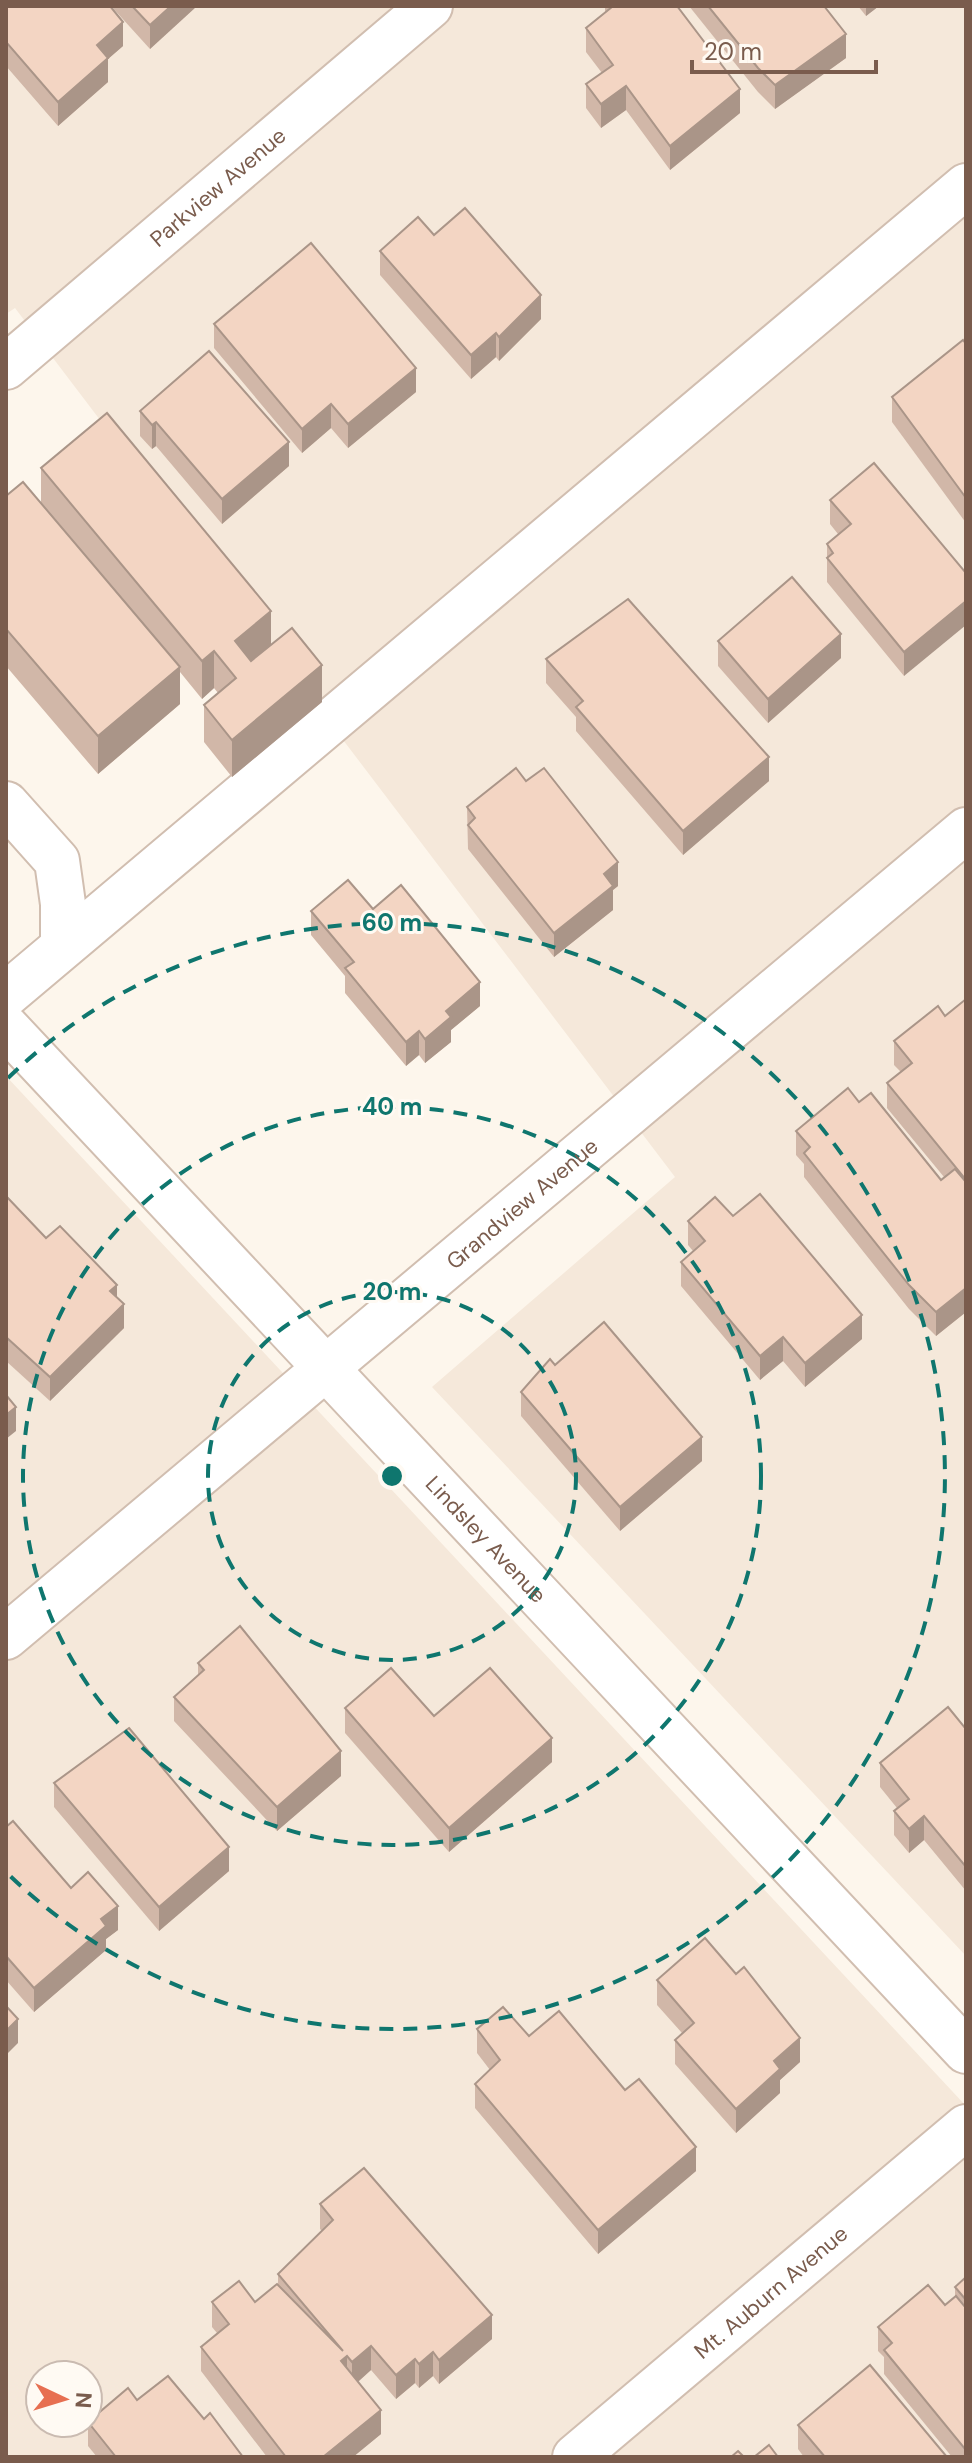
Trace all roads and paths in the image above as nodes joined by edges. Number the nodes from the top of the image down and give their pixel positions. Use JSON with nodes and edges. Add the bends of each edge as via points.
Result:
{"nodes":[{"id":1,"x":430,"y":6,"type":"edge"},
{"id":2,"x":966,"y":186,"type":"edge"},
{"id":3,"x":6,"y":367,"type":"edge"},
{"id":4,"x":6,"y":804,"type":"edge"},
{"id":5,"x":966,"y":830,"type":"edge"},
{"id":6,"x":63,"y":945,"type":"junction"},
{"id":7,"x":6,"y":995,"type":"edge"},
{"id":8,"x":6,"y":1027,"type":"edge"},
{"id":9,"x":327,"y":1369,"type":"junction"},
{"id":10,"x":6,"y":1637,"type":"edge"},
{"id":11,"x":966,"y":2051,"type":"edge"},
{"id":12,"x":966,"y":2127,"type":"edge"},
{"id":13,"x":575,"y":2457,"type":"edge"}],
"edges":[{"from":1,"to":3,"type":"street","name":"Parkview Avenue"},
{"from":2,"to":6,"type":"street"},
{"from":4,"to":6,"type":"street","via":[[57,861]]},
{"from":5,"to":9,"type":"street","name":"Grandview Avenue"},
{"from":6,"to":7,"type":"street"},
{"from":8,"to":9,"type":"street","name":"Lindsley Avenue"},
{"from":9,"to":10,"type":"street","name":"Grandview Avenue"},
{"from":9,"to":11,"type":"street","name":"Lindsley Avenue"},
{"from":12,"to":13,"type":"street","name":"Mt. Auburn Avenue"}]}
